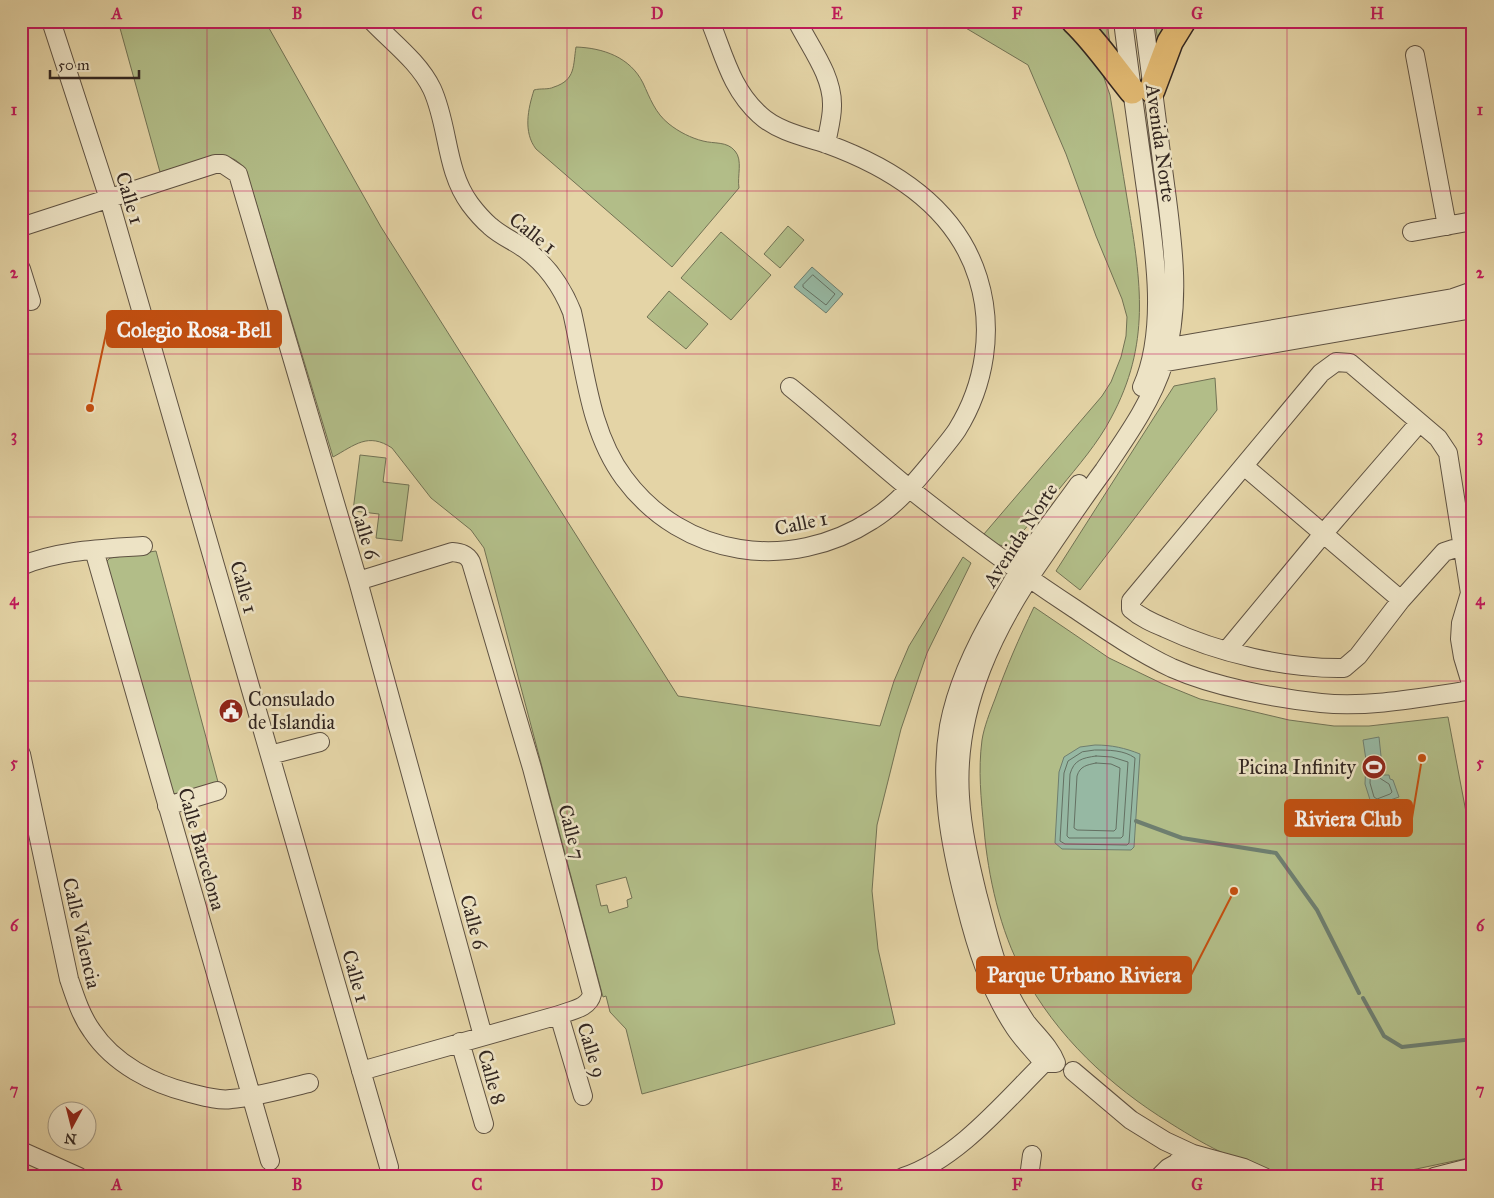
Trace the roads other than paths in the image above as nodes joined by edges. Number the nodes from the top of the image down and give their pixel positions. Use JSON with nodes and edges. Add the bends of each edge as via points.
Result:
{"nodes":[{"id":1,"x":51,"y":21,"type":"edge"},
{"id":2,"x":372,"y":21,"type":"edge"},
{"id":3,"x":710,"y":21,"type":"edge"},
{"id":4,"x":797,"y":21,"type":"edge"},
{"id":5,"x":1074,"y":21,"type":"edge"},
{"id":6,"x":1123,"y":21,"type":"edge"},
{"id":7,"x":1144,"y":21,"type":"edge"},
{"id":8,"x":1183,"y":21,"type":"edge"},
{"id":9,"x":1415,"y":55,"type":"dead end"},
{"id":10,"x":1142,"y":91,"type":"junction"},
{"id":11,"x":826,"y":144,"type":"junction"},
{"id":12,"x":109,"y":199,"type":"junction"},
{"id":13,"x":1473,"y":221,"type":"edge"},
{"id":14,"x":1447,"y":226,"type":"junction"},
{"id":15,"x":21,"y":227,"type":"edge"},
{"id":16,"x":1412,"y":232,"type":"dead end"},
{"id":17,"x":21,"y":269,"type":"edge"},
{"id":18,"x":1473,"y":291,"type":"edge"},
{"id":19,"x":31,"y":301,"type":"dead end"},
{"id":20,"x":1467,"y":312,"type":"edge"},
{"id":21,"x":1158,"y":356,"type":"junction"},
{"id":22,"x":790,"y":387,"type":"dead end"},
{"id":23,"x":1420,"y":423,"type":"junction"},
{"id":24,"x":1244,"y":466,"type":"junction"},
{"id":25,"x":910,"y":488,"type":"junction"},
{"id":26,"x":1323,"y":534,"type":"junction"},
{"id":27,"x":143,"y":546,"type":"dead end"},
{"id":28,"x":1463,"y":549,"type":"junction"},
{"id":29,"x":94,"y":550,"type":"junction"},
{"id":30,"x":21,"y":566,"type":"edge"},
{"id":31,"x":1024,"y":575,"type":"junction"},
{"id":32,"x":358,"y":581,"type":"junction"},
{"id":33,"x":1471,"y":595,"type":"edge"},
{"id":34,"x":1401,"y":600,"type":"junction"},
{"id":35,"x":1473,"y":648,"type":"edge"},
{"id":36,"x":1227,"y":650,"type":"junction"},
{"id":37,"x":1473,"y":660,"type":"edge"},
{"id":38,"x":1473,"y":690,"type":"edge"},
{"id":39,"x":320,"y":742,"type":"dead end"},
{"id":40,"x":21,"y":754,"type":"edge"},
{"id":41,"x":270,"y":755,"type":"junction"},
{"id":42,"x":217,"y":790,"type":"dead end"},
{"id":43,"x":167,"y":806,"type":"junction"},
{"id":44,"x":27,"y":815,"type":"edge"},
{"id":45,"x":559,"y":1015,"type":"junction"},
{"id":46,"x":483,"y":1036,"type":"junction"},
{"id":47,"x":460,"y":1042,"type":"junction"},
{"id":48,"x":361,"y":1071,"type":"junction"},
{"id":49,"x":1073,"y":1071,"type":"dead end"},
{"id":50,"x":309,"y":1084,"type":"dead end"},
{"id":51,"x":251,"y":1096,"type":"junction"},
{"id":52,"x":584,"y":1096,"type":"dead end"},
{"id":53,"x":484,"y":1124,"type":"dead end"},
{"id":54,"x":21,"y":1151,"type":"edge"},
{"id":55,"x":1032,"y":1155,"type":"dead end"},
{"id":56,"x":1185,"y":1158,"type":"junction"},
{"id":57,"x":270,"y":1161,"type":"dead end"},
{"id":58,"x":389,"y":1167,"type":"dead end"},
{"id":59,"x":1473,"y":1167,"type":"edge"},
{"id":60,"x":79,"y":1177,"type":"edge"},
{"id":61,"x":903,"y":1177,"type":"edge"},
{"id":62,"x":1029,"y":1177,"type":"edge"},
{"id":63,"x":1159,"y":1177,"type":"edge"},
{"id":64,"x":1214,"y":1177,"type":"edge"},
{"id":65,"x":1264,"y":1177,"type":"edge"},
{"id":66,"x":1434,"y":1177,"type":"edge"}],
"edges":[{"from":1,"to":12,"type":"street","name":"Calle 1"},
{"from":2,"to":25,"type":"street","name":"Calle 1","via":[[411,60],[432,90],[450,161],[468,201],[491,227],[536,258],[564,294],[572,312],[600,433],[624,478],[657,513],[681,529],[717,545],[778,552],[828,542],[852,532],[874,519]]},
{"from":3,"to":11,"type":"street","name":"Calle 1","via":[[729,73],[749,105],[778,126]]},
{"from":4,"to":11,"type":"street","via":[[830,90],[832,105]]},
{"from":5,"to":10,"type":"highway","via":[[1109,63]]},
{"from":6,"to":10,"type":"street","name":"Avenida Norte"},
{"from":7,"to":10,"type":"street","name":"Avenida Norte"},
{"from":8,"to":10,"type":"highway"},
{"from":9,"to":14,"type":"street"},
{"from":10,"to":21,"type":"street","name":"Avenida Norte","via":[[1167,201],[1173,266],[1173,319]]},
{"from":11,"to":25,"type":"street","name":"Calle 1","via":[[875,164],[919,192],[961,239],[979,279],[986,334],[979,383],[956,431]]},
{"from":12,"to":15,"type":"street"},
{"from":12,"to":32,"type":"street","name":"Calle 6","via":[[215,164],[223,164],[238,174]]},
{"from":12,"to":41,"type":"street","name":"Calle 1"},
{"from":13,"to":14,"type":"street"},
{"from":14,"to":16,"type":"street"},
{"from":17,"to":19,"type":"street"},
{"from":18,"to":21,"type":"street","via":[[1454,298]]},
{"from":20,"to":21,"type":"street"},
{"from":21,"to":31,"type":"street","name":"Avenida Norte","via":[[1115,434],[1029,553]]},
{"from":22,"to":25,"type":"street"},
{"from":23,"to":24,"type":"street","via":[[1350,363],[1336,362],[1321,373]]},
{"from":23,"to":26,"type":"street"},
{"from":23,"to":28,"type":"street","via":[[1438,438],[1448,453]]},
{"from":24,"to":26,"type":"street"},
{"from":24,"to":36,"type":"street","via":[[1131,601],[1131,609],[1139,616],[1181,636]]},
{"from":25,"to":31,"type":"street"},
{"from":26,"to":34,"type":"street"},
{"from":26,"to":36,"type":"street"},
{"from":27,"to":29,"type":"street"},
{"from":28,"to":33,"type":"street"},
{"from":28,"to":34,"type":"street","via":[[1444,552]]},
{"from":29,"to":30,"type":"street"},
{"from":29,"to":43,"type":"street","name":"Calle Barcelona"},
{"from":31,"to":38,"type":"street","via":[[1120,639],[1172,667],[1208,681],[1322,703],[1400,701]]},
{"from":31,"to":61,"type":"street","name":"Avenida Norte","via":[[976,645],[962,681],[949,726],[946,795],[956,868],[988,979],[1015,1029],[1051,1060],[948,1154],[920,1172]]},
{"from":32,"to":45,"type":"street","name":"Calle 7","via":[[452,552],[468,556],[471,562],[532,768],[591,986],[590,1001],[585,1006]]},
{"from":32,"to":46,"type":"street","name":"Calle 6"},
{"from":33,"to":38,"type":"street","via":[[1461,623],[1460,639],[1462,657]]},
{"from":34,"to":36,"type":"street","via":[[1358,656],[1344,668],[1293,666]]},
{"from":35,"to":37,"type":"street"},
{"from":39,"to":41,"type":"street"},
{"from":40,"to":44,"type":"street","name":"Calle Valencia"},
{"from":41,"to":48,"type":"street","name":"Calle 1"},
{"from":42,"to":43,"type":"street"},
{"from":43,"to":51,"type":"street","name":"Calle Barcelona"},
{"from":44,"to":51,"type":"street","name":"Calle Valencia","via":[[69,980],[92,1032],[111,1053],[149,1080],[169,1088],[229,1100]]},
{"from":45,"to":46,"type":"street","name":"Calle 7"},
{"from":45,"to":52,"type":"street","name":"Calle 9"},
{"from":46,"to":47,"type":"street","name":"Calle 7"},
{"from":47,"to":48,"type":"street","name":"Calle 7"},
{"from":47,"to":53,"type":"street","name":"Calle 8"},
{"from":48,"to":58,"type":"street","name":"Calle 1"},
{"from":49,"to":56,"type":"street","via":[[1131,1120]]},
{"from":50,"to":51,"type":"street","name":"Calle Valencia"},
{"from":51,"to":57,"type":"street","name":"Calle Barcelona"},
{"from":54,"to":60,"type":"street"},
{"from":55,"to":62,"type":"street"},
{"from":56,"to":63,"type":"street"},
{"from":56,"to":64,"type":"street"},
{"from":56,"to":65,"type":"street","via":[[1244,1168]]},
{"from":59,"to":66,"type":"street"}]}
